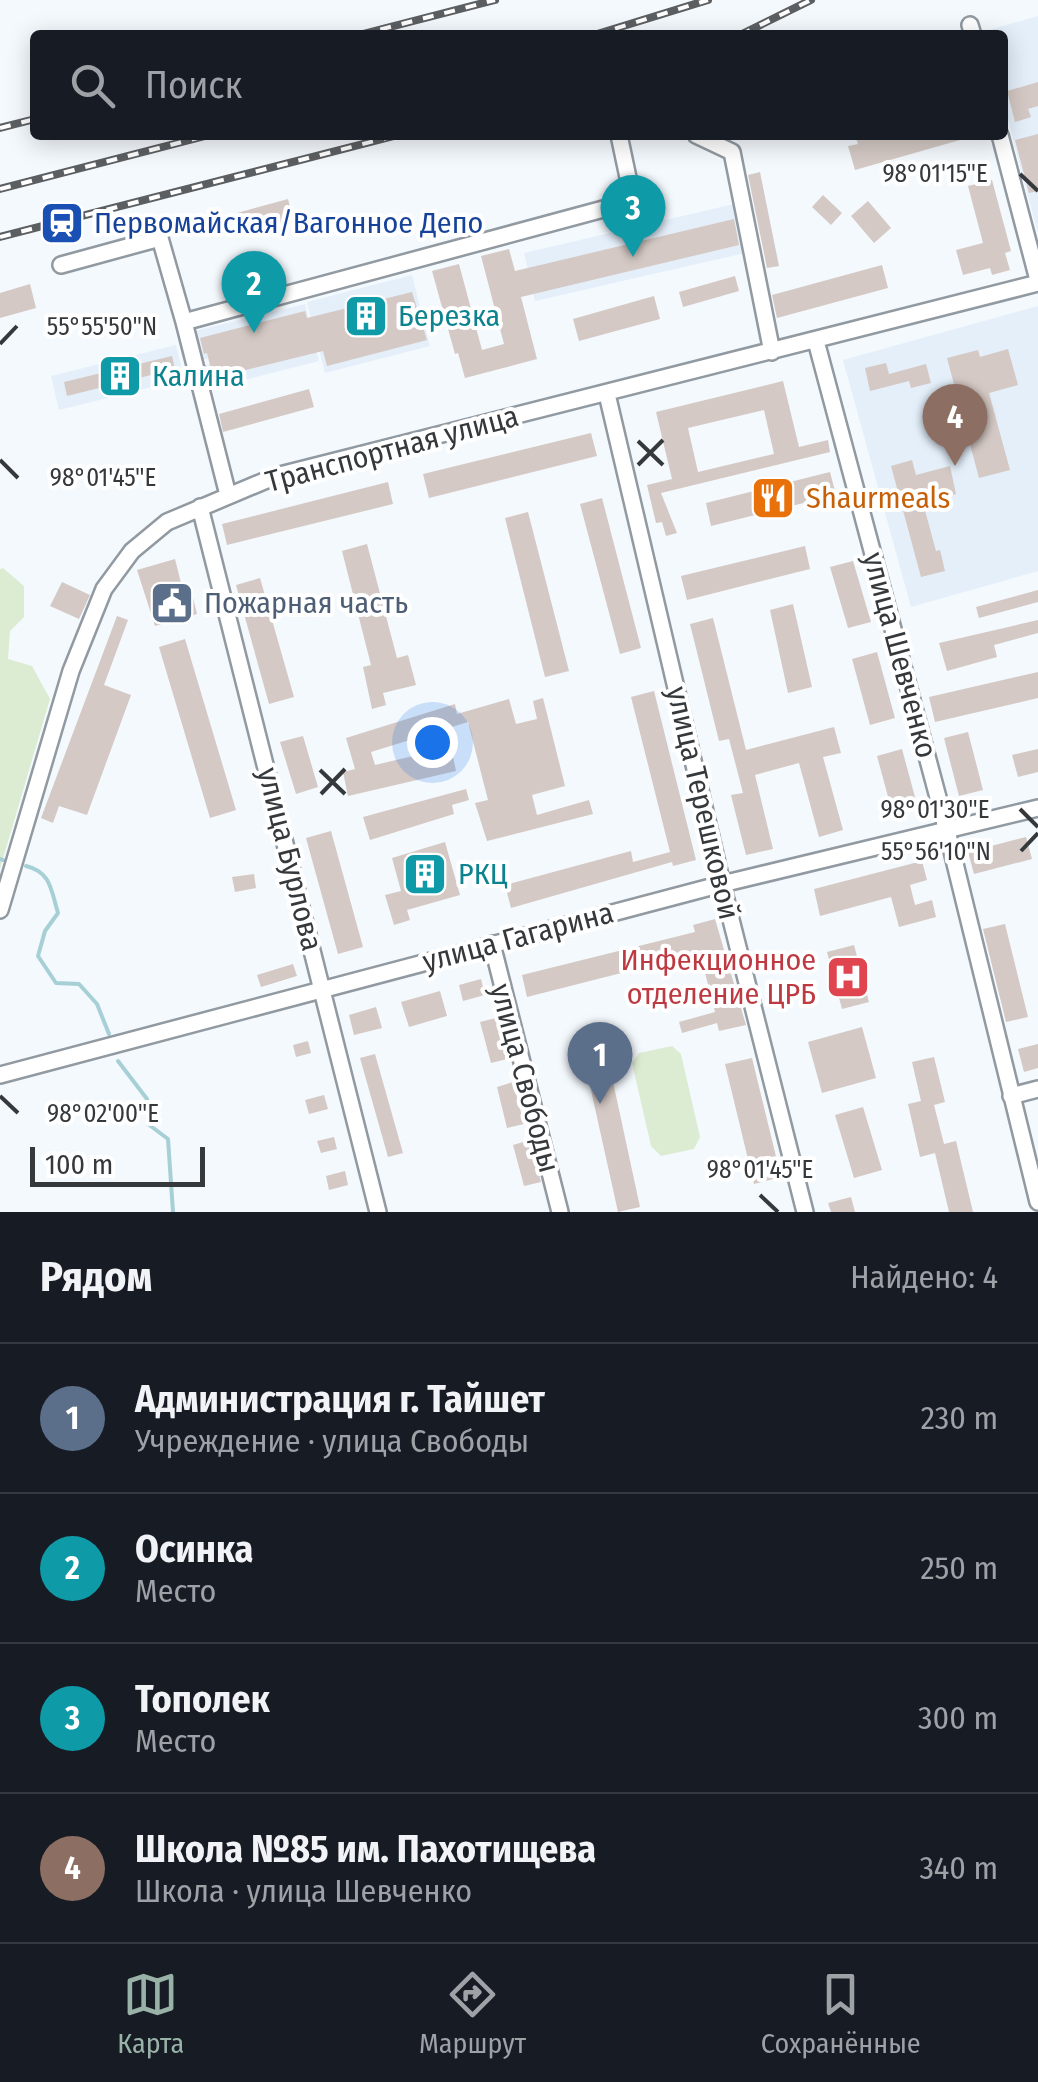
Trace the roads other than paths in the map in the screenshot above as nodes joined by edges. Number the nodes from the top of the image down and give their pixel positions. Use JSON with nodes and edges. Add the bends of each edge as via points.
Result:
{"nodes":[{"id":1,"x":620,"y":140,"type":"edge"},
{"id":2,"x":707,"y":140,"type":"edge"},
{"id":3,"x":1001,"y":140,"type":"edge"},
{"id":4,"x":62,"y":265,"type":"dead end"},
{"id":5,"x":1038,"y":281,"type":"edge"},
{"id":6,"x":184,"y":322,"type":"junction"},
{"id":7,"x":816,"y":341,"type":"junction"},
{"id":8,"x":772,"y":352,"type":"junction"},
{"id":9,"x":607,"y":394,"type":"junction"},
{"id":10,"x":228,"y":495,"type":"junction"},
{"id":11,"x":200,"y":507,"type":"junction"},
{"id":12,"x":1038,"y":808,"type":"edge"},
{"id":13,"x":947,"y":831,"type":"junction"},
{"id":14,"x":722,"y":884,"type":"junction"},
{"id":15,"x":0,"y":910,"type":"edge"},
{"id":16,"x":492,"y":944,"type":"junction"},
{"id":17,"x":324,"y":989,"type":"junction"},
{"id":18,"x":0,"y":1075,"type":"edge"},
{"id":19,"x":1038,"y":1089,"type":"edge"},
{"id":20,"x":1011,"y":1096,"type":"junction"},
{"id":21,"x":1038,"y":1202,"type":"edge"},
{"id":22,"x":378,"y":1212,"type":"edge"},
{"id":23,"x":560,"y":1212,"type":"edge"},
{"id":24,"x":806,"y":1212,"type":"edge"}],
"edges":[{"from":1,"to":6,"type":"street","via":[[633,201]]},
{"from":2,"to":8,"type":"street","via":[[732,152]]},
{"from":3,"to":5,"type":"street"},
{"from":4,"to":6,"type":"street","via":[[160,238]]},
{"from":5,"to":7,"type":"street","name":"Транспортная улица"},
{"from":6,"to":10,"type":"street"},
{"from":7,"to":8,"type":"street","name":"Транспортная улица"},
{"from":7,"to":13,"type":"street","name":"улица Шевченко"},
{"from":8,"to":9,"type":"street","name":"Транспортная улица"},
{"from":9,"to":10,"type":"street","name":"Транспортная улица","via":[[276,476]]},
{"from":9,"to":14,"type":"street","name":"улица Терешковой"},
{"from":10,"to":11,"type":"street","name":"Транспортная улица"},
{"from":11,"to":15,"type":"street","name":"Транспортная улица","via":[[167,522],[132,551],[104,589],[71,672]]},
{"from":11,"to":17,"type":"street","name":"улица Бурлова"},
{"from":12,"to":13,"type":"street","name":"улица Гагарина"},
{"from":13,"to":14,"type":"street","name":"улица Гагарина"},
{"from":13,"to":20,"type":"street","name":"улица Шевченко"},
{"from":14,"to":16,"type":"street","name":"улица Гагарина"},
{"from":14,"to":24,"type":"street","name":"улица Терешковой"},
{"from":16,"to":17,"type":"street","name":"улица Гагарина"},
{"from":16,"to":23,"type":"street","name":"улица Свободы"},
{"from":17,"to":18,"type":"street","name":"улица Гагарина"},
{"from":17,"to":22,"type":"street","name":"улица Бурлова"},
{"from":19,"to":20,"type":"street"},
{"from":20,"to":21,"type":"street","name":"улица Шевченко"}]}
